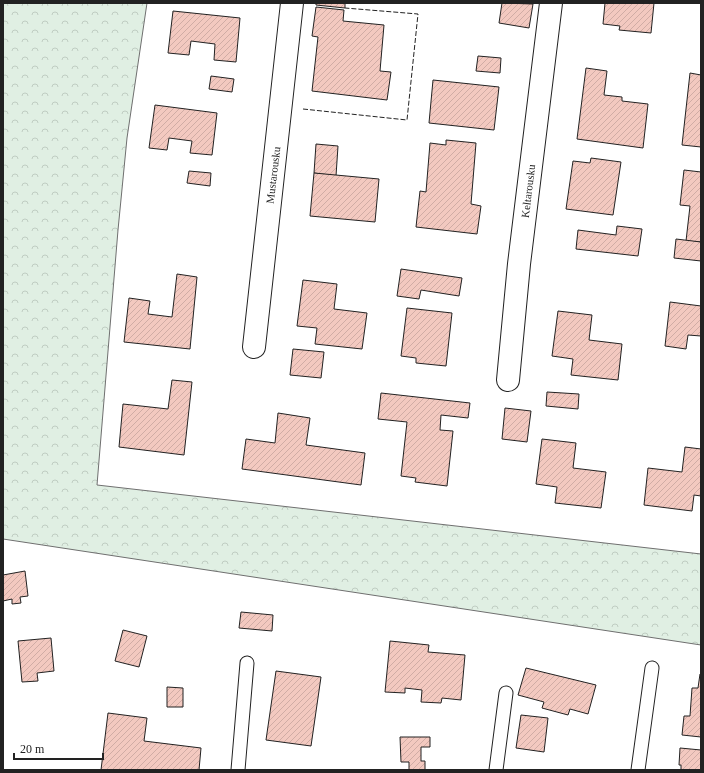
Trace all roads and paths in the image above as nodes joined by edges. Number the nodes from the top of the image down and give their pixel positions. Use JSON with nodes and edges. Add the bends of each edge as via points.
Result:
{"nodes":[{"id":1,"x":292,"y":3,"type":"edge"},
{"id":2,"x":551,"y":3,"type":"edge"},
{"id":3,"x":254,"y":347,"type":"dead end"},
{"id":4,"x":508,"y":380,"type":"dead end"},
{"id":5,"x":247,"y":664,"type":"dead end"},
{"id":6,"x":652,"y":668,"type":"dead end"},
{"id":7,"x":506,"y":693,"type":"dead end"},
{"id":8,"x":238,"y":770,"type":"edge"},
{"id":9,"x":496,"y":770,"type":"edge"},
{"id":10,"x":638,"y":770,"type":"edge"}],
"edges":[{"from":1,"to":3,"type":"street","name":"Mustarousku"},
{"from":2,"to":4,"type":"street","name":"Keltarousku","via":[[519,264]]},
{"from":5,"to":8,"type":"lane"},
{"from":6,"to":10,"type":"lane"},
{"from":7,"to":9,"type":"lane"}]}
